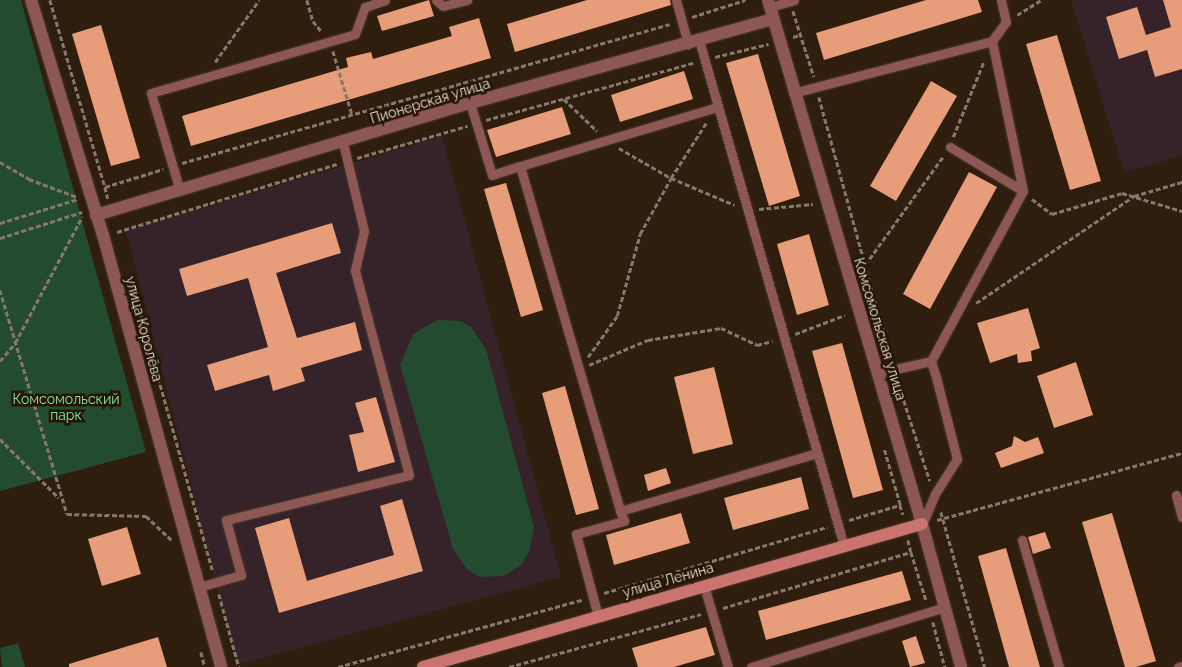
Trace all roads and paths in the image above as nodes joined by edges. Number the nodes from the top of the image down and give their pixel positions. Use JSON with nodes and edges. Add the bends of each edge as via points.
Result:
{"nodes":[{"id":1,"x":32,"y":0,"type":"edge"},
{"id":2,"x":50,"y":0,"type":"edge"},
{"id":3,"x":259,"y":0,"type":"edge"},
{"id":4,"x":307,"y":0,"type":"edge"},
{"id":5,"x":385,"y":0,"type":"edge"},
{"id":6,"x":436,"y":0,"type":"edge"},
{"id":7,"x":467,"y":0,"type":"edge"},
{"id":8,"x":676,"y":0,"type":"edge"},
{"id":9,"x":745,"y":0,"type":"edge"},
{"id":10,"x":1001,"y":0,"type":"edge"},
{"id":11,"x":1041,"y":0,"type":"edge"},
{"id":12,"x":792,"y":1,"type":"edge"},
{"id":13,"x":770,"y":8,"type":"edge"},
{"id":14,"x":682,"y":21,"type":"junction"},
{"id":15,"x":1006,"y":22,"type":"junction"},
{"id":16,"x":330,"y":41,"type":"junction"},
{"id":17,"x":992,"y":41,"type":"junction"},
{"id":18,"x":693,"y":42,"type":"junction"},
{"id":19,"x":770,"y":54,"type":"dead end"},
{"id":20,"x":704,"y":60,"type":"junction"},
{"id":21,"x":202,"y":79,"type":"junction"},
{"id":22,"x":816,"y":86,"type":"junction"},
{"id":23,"x":793,"y":93,"type":"junction"},
{"id":24,"x":564,"y":99,"type":"junction"},
{"id":25,"x":470,"y":104,"type":"junction"},
{"id":26,"x":717,"y":108,"type":"junction"},
{"id":27,"x":352,"y":114,"type":"junction"},
{"id":28,"x":476,"y":123,"type":"junction"},
{"id":29,"x":606,"y":140,"type":"junction"},
{"id":30,"x":343,"y":143,"type":"junction"},
{"id":31,"x":950,"y":147,"type":"junction"},
{"id":32,"x":348,"y":161,"type":"junction"},
{"id":33,"x":0,"y":162,"type":"edge"},
{"id":34,"x":172,"y":166,"type":"junction"},
{"id":35,"x":520,"y":166,"type":"junction"},
{"id":36,"x":671,"y":178,"type":"junction"},
{"id":37,"x":1182,"y":182,"type":"edge"},
{"id":38,"x":180,"y":191,"type":"junction"},
{"id":39,"x":1023,"y":191,"type":"junction"},
{"id":40,"x":810,"y":195,"type":"dead end"},
{"id":41,"x":1134,"y":196,"type":"junction"},
{"id":42,"x":813,"y":204,"type":"junction"},
{"id":43,"x":746,"y":210,"type":"junction"},
{"id":44,"x":1182,"y":211,"type":"edge"},
{"id":45,"x":816,"y":213,"type":"dead end"},
{"id":46,"x":96,"y":215,"type":"junction"},
{"id":47,"x":0,"y":224,"type":"edge"},
{"id":48,"x":0,"y":238,"type":"edge"},
{"id":49,"x":120,"y":240,"type":"dead end"},
{"id":50,"x":865,"y":265,"type":"junction"},
{"id":51,"x":0,"y":290,"type":"edge"},
{"id":52,"x":136,"y":297,"type":"dead end"},
{"id":53,"x":842,"y":305,"type":"dead end"},
{"id":54,"x":845,"y":315,"type":"junction"},
{"id":55,"x":954,"y":318,"type":"junction"},
{"id":56,"x":848,"y":324,"type":"dead end"},
{"id":57,"x":784,"y":338,"type":"junction"},
{"id":58,"x":15,"y":343,"type":"junction"},
{"id":59,"x":0,"y":361,"type":"edge"},
{"id":60,"x":931,"y":361,"type":"junction"},
{"id":61,"x":893,"y":369,"type":"junction"},
{"id":62,"x":579,"y":370,"type":"junction"},
{"id":63,"x":878,"y":372,"type":"junction"},
{"id":64,"x":0,"y":439,"type":"edge"},
{"id":65,"x":884,"y":448,"type":"dead end"},
{"id":66,"x":817,"y":453,"type":"junction"},
{"id":67,"x":1182,"y":453,"type":"edge"},
{"id":68,"x":935,"y":494,"type":"junction"},
{"id":69,"x":1176,"y":495,"type":"dead end"},
{"id":70,"x":60,"y":499,"type":"junction"},
{"id":71,"x":620,"y":511,"type":"junction"},
{"id":72,"x":1182,"y":517,"type":"edge"},
{"id":73,"x":943,"y":518,"type":"junction"},
{"id":74,"x":838,"y":524,"type":"junction"},
{"id":75,"x":922,"y":524,"type":"junction"},
{"id":76,"x":1022,"y":540,"type":"dead end"},
{"id":77,"x":173,"y":541,"type":"dead end"},
{"id":78,"x":844,"y":546,"type":"junction"},
{"id":79,"x":216,"y":582,"type":"junction"},
{"id":80,"x":704,"y":586,"type":"junction"},
{"id":81,"x":199,"y":587,"type":"junction"},
{"id":82,"x":593,"y":597,"type":"junction"},
{"id":83,"x":945,"y":608,"type":"junction"},
{"id":84,"x":598,"y":616,"type":"junction"},
{"id":85,"x":200,"y":648,"type":"dead end"},
{"id":86,"x":958,"y":666,"type":"edge"},
{"id":87,"x":1182,"y":666,"type":"edge"},
{"id":88,"x":205,"y":667,"type":"edge"},
{"id":89,"x":221,"y":667,"type":"edge"},
{"id":90,"x":239,"y":667,"type":"edge"},
{"id":91,"x":338,"y":667,"type":"edge"},
{"id":92,"x":423,"y":667,"type":"edge"},
{"id":93,"x":728,"y":667,"type":"edge"},
{"id":94,"x":751,"y":667,"type":"edge"},
{"id":95,"x":985,"y":667,"type":"edge"},
{"id":96,"x":1059,"y":667,"type":"edge"},
{"id":97,"x":1178,"y":667,"type":"edge"}],
"edges":[{"from":1,"to":46,"type":"street","name":"улица Королёва"},
{"from":2,"to":34,"type":"path","via":[[105,186]]},
{"from":3,"to":21,"type":"path"},
{"from":4,"to":16,"type":"path","via":[[313,21]]},
{"from":5,"to":16,"type":"lane","via":[[365,7],[355,34]]},
{"from":6,"to":7,"type":"lane","via":[[443,6]]},
{"from":8,"to":14,"type":"lane"},
{"from":9,"to":14,"type":"path"},
{"from":10,"to":15,"type":"lane"},
{"from":11,"to":15,"type":"path"},
{"from":12,"to":13,"type":"lane"},
{"from":12,"to":22,"type":"path"},
{"from":13,"to":18,"type":"street","name":"Пионерская улица"},
{"from":13,"to":23,"type":"street","name":"Комсомольская улица"},
{"from":14,"to":18,"type":"lane"},
{"from":14,"to":27,"type":"path"},
{"from":15,"to":17,"type":"lane"},
{"from":16,"to":21,"type":"lane"},
{"from":16,"to":27,"type":"path"},
{"from":17,"to":22,"type":"lane"},
{"from":17,"to":31,"type":"path"},
{"from":17,"to":39,"type":"lane"},
{"from":18,"to":20,"type":"lane"},
{"from":18,"to":25,"type":"street","name":"Пионерская улица"},
{"from":19,"to":20,"type":"path","via":[[767,44]]},
{"from":20,"to":24,"type":"path"},
{"from":20,"to":26,"type":"lane"},
{"from":21,"to":34,"type":"lane","via":[[151,94]]},
{"from":22,"to":23,"type":"lane"},
{"from":22,"to":50,"type":"path"},
{"from":23,"to":63,"type":"street","name":"Комсомольская улица"},
{"from":24,"to":28,"type":"path"},
{"from":24,"to":29,"type":"path"},
{"from":25,"to":28,"type":"lane"},
{"from":25,"to":30,"type":"street","name":"Пионерская улица"},
{"from":26,"to":29,"type":"lane"},
{"from":26,"to":36,"type":"path"},
{"from":26,"to":43,"type":"lane"},
{"from":27,"to":34,"type":"path"},
{"from":28,"to":32,"type":"path"},
{"from":28,"to":35,"type":"lane","via":[[492,175]]},
{"from":29,"to":35,"type":"lane"},
{"from":29,"to":36,"type":"path"},
{"from":30,"to":32,"type":"lane"},
{"from":30,"to":38,"type":"street","name":"Пионерская улица"},
{"from":31,"to":39,"type":"lane"},
{"from":31,"to":50,"type":"path"},
{"from":32,"to":49,"type":"path","via":[[117,230]]},
{"from":32,"to":79,"type":"lane","via":[[364,231],[355,270],[409,475],[226,520],[241,575]]},
{"from":33,"to":47,"type":"path","via":[[29,180],[81,198]]},
{"from":34,"to":38,"type":"lane"},
{"from":35,"to":62,"type":"lane"},
{"from":36,"to":43,"type":"path"},
{"from":36,"to":62,"type":"path","via":[[640,234],[617,316]]},
{"from":37,"to":41,"type":"path"},
{"from":38,"to":46,"type":"street","name":"Пионерская улица"},
{"from":39,"to":41,"type":"path","via":[[1052,214],[1122,193]]},
{"from":39,"to":55,"type":"lane"},
{"from":40,"to":42,"type":"path"},
{"from":41,"to":44,"type":"path"},
{"from":41,"to":55,"type":"path"},
{"from":42,"to":43,"type":"path"},
{"from":42,"to":45,"type":"path"},
{"from":43,"to":57,"type":"lane"},
{"from":46,"to":81,"type":"street","name":"улица Королёва"},
{"from":48,"to":58,"type":"path","via":[[85,212]]},
{"from":50,"to":61,"type":"path"},
{"from":51,"to":58,"type":"path"},
{"from":52,"to":79,"type":"path"},
{"from":53,"to":54,"type":"path"},
{"from":54,"to":56,"type":"path"},
{"from":54,"to":57,"type":"path"},
{"from":55,"to":60,"type":"lane"},
{"from":57,"to":62,"type":"path","via":[[757,345],[721,328],[648,340]]},
{"from":57,"to":66,"type":"lane"},
{"from":58,"to":59,"type":"path"},
{"from":58,"to":70,"type":"path"},
{"from":60,"to":61,"type":"lane"},
{"from":60,"to":68,"type":"lane","via":[[957,459]]},
{"from":61,"to":63,"type":"lane"},
{"from":61,"to":68,"type":"path"},
{"from":62,"to":71,"type":"lane"},
{"from":63,"to":75,"type":"street","name":"Комсомольская улица"},
{"from":64,"to":70,"type":"path"},
{"from":65,"to":74,"type":"path","via":[[900,505]]},
{"from":66,"to":71,"type":"lane"},
{"from":66,"to":74,"type":"lane"},
{"from":67,"to":73,"type":"path"},
{"from":68,"to":73,"type":"path"},
{"from":68,"to":75,"type":"lane"},
{"from":69,"to":72,"type":"lane"},
{"from":70,"to":77,"type":"path","via":[[67,514],[146,516]]},
{"from":71,"to":82,"type":"lane","via":[[624,521],[576,534]]},
{"from":73,"to":75,"type":"path"},
{"from":73,"to":95,"type":"path"},
{"from":74,"to":78,"type":"lane"},
{"from":74,"to":82,"type":"path"},
{"from":75,"to":78,"type":"street","name":"улица Ленина"},
{"from":75,"to":83,"type":"street","name":"Комсомольская улица"},
{"from":76,"to":96,"type":"lane"},
{"from":78,"to":80,"type":"street","name":"улица Ленина"},
{"from":79,"to":81,"type":"lane"},
{"from":79,"to":90,"type":"path"},
{"from":80,"to":84,"type":"street","name":"улица Ленина"},
{"from":80,"to":93,"type":"lane"},
{"from":81,"to":89,"type":"street","name":"улица Королёва"},
{"from":82,"to":84,"type":"lane"},
{"from":82,"to":91,"type":"path"},
{"from":83,"to":86,"type":"street","name":"Комсомольская улица"},
{"from":83,"to":94,"type":"lane"},
{"from":84,"to":92,"type":"street","name":"улица Ленина"},
{"from":85,"to":88,"type":"path"},
{"from":87,"to":97,"type":"lane"}]}
